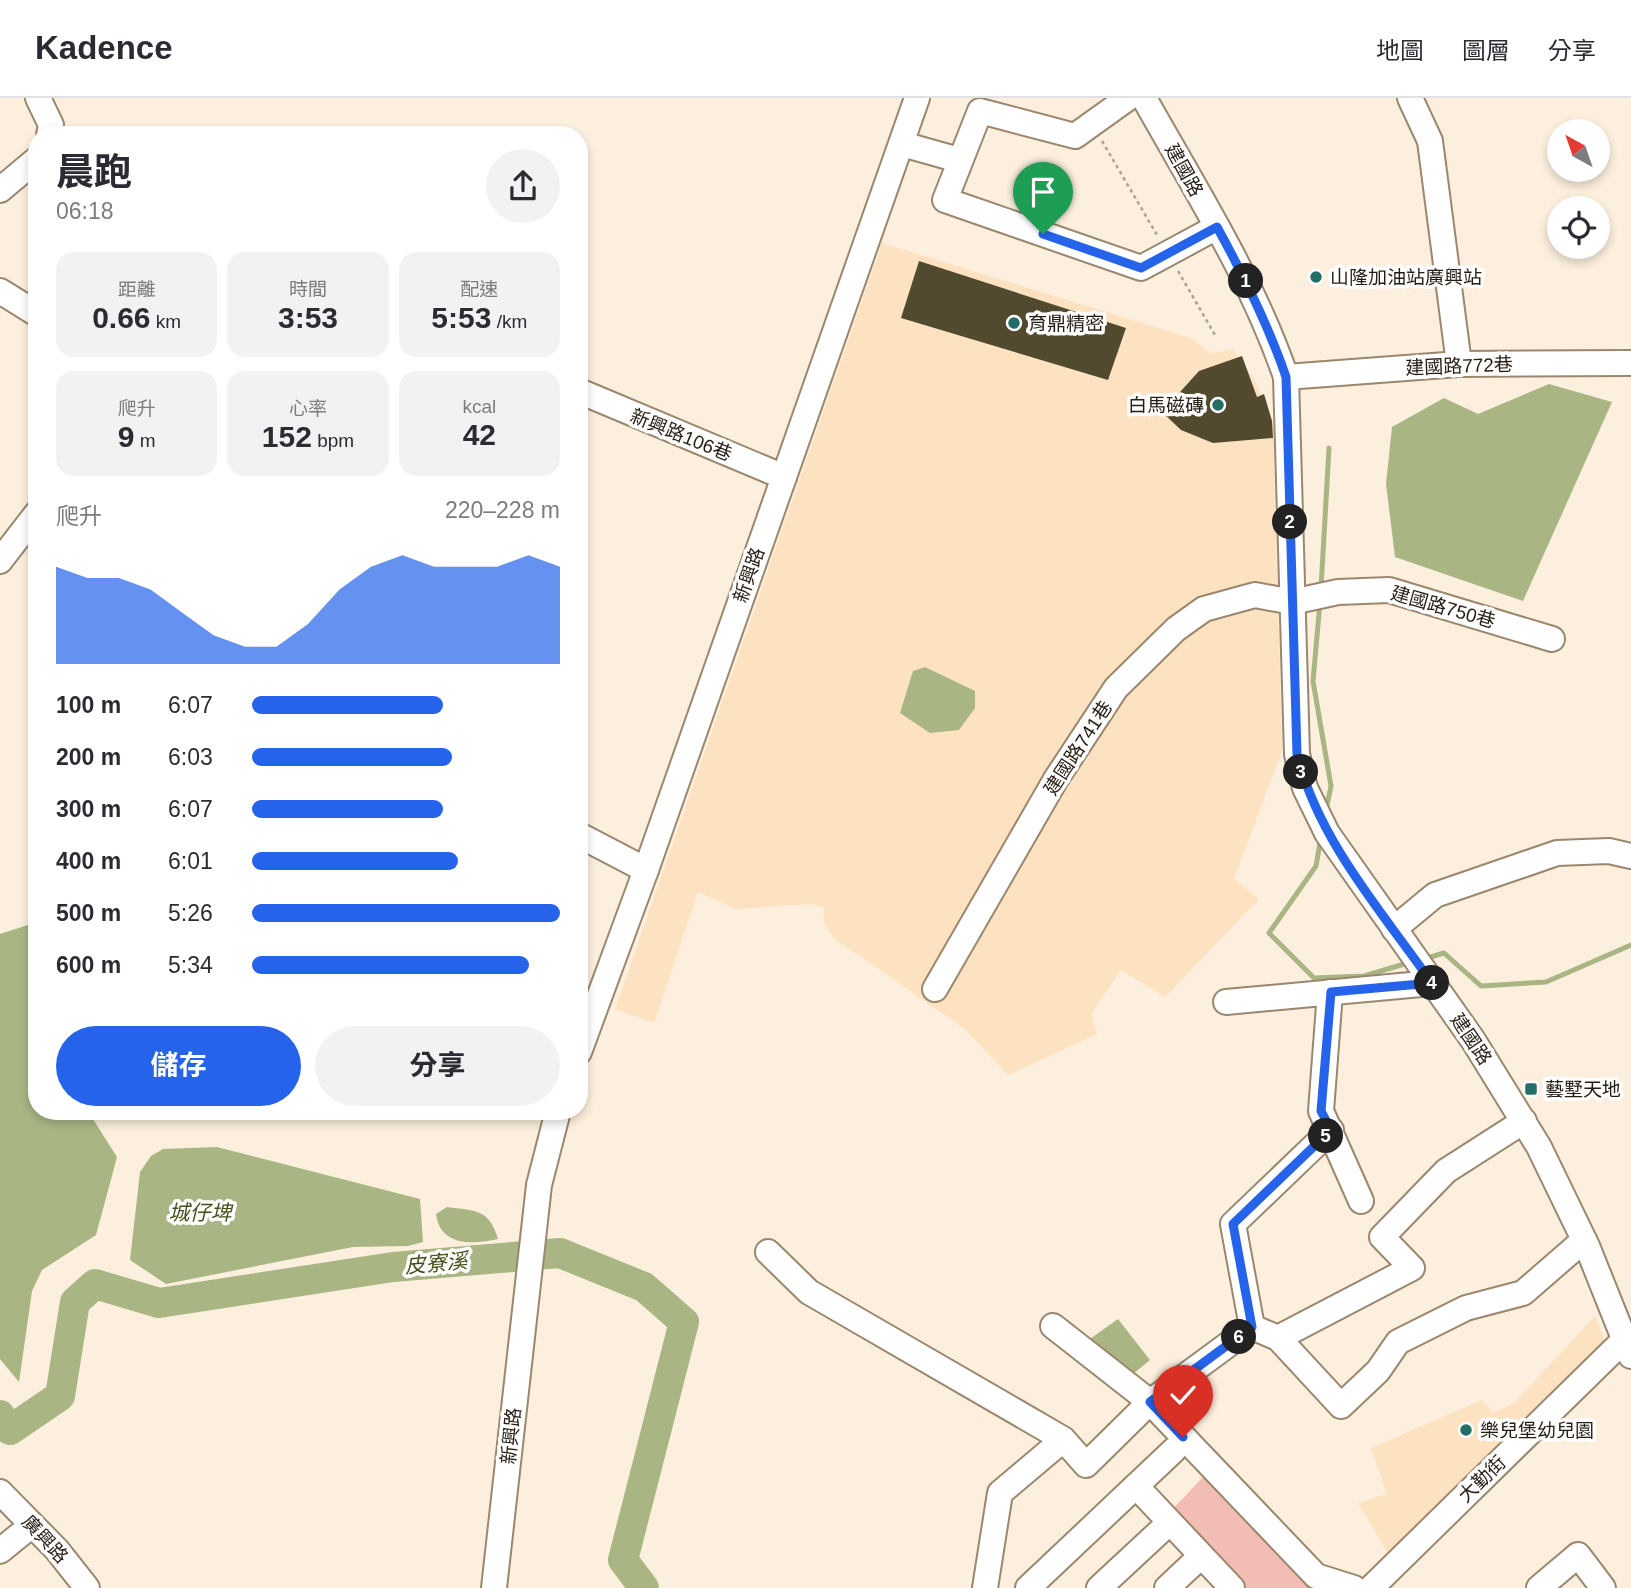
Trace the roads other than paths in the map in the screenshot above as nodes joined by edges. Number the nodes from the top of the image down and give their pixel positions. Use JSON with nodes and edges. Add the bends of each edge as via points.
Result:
{"nodes":[{"id":1,"x":38,"y":98,"type":"edge"},
{"id":2,"x":917,"y":98,"type":"edge"},
{"id":3,"x":1128,"y":98,"type":"edge"},
{"id":4,"x":1144,"y":98,"type":"edge"},
{"id":5,"x":1410,"y":98,"type":"edge"},
{"id":6,"x":51,"y":126,"type":"edge"},
{"id":7,"x":902,"y":145,"type":"junction"},
{"id":8,"x":959,"y":160,"type":"junction"},
{"id":9,"x":28,"y":167,"type":"edge"},
{"id":10,"x":0,"y":190,"type":"edge"},
{"id":11,"x":1217,"y":227,"type":"junction"},
{"id":12,"x":0,"y":291,"type":"edge"},
{"id":13,"x":28,"y":308,"type":"edge"},
{"id":14,"x":1631,"y":363,"type":"edge"},
{"id":15,"x":1459,"y":364,"type":"junction"},
{"id":16,"x":1286,"y":377,"type":"junction"},
{"id":17,"x":588,"y":395,"type":"edge"},
{"id":18,"x":783,"y":477,"type":"junction"},
{"id":19,"x":28,"y":525,"type":"edge"},
{"id":20,"x":0,"y":561,"type":"edge"},
{"id":21,"x":1292,"y":602,"type":"junction"},
{"id":22,"x":1552,"y":639,"type":"dead end"},
{"id":23,"x":588,"y":840,"type":"edge"},
{"id":24,"x":1631,"y":856,"type":"edge"},
{"id":25,"x":646,"y":870,"type":"junction"},
{"id":26,"x":1394,"y":929,"type":"junction"},
{"id":27,"x":1422,"y":968,"type":"junction"},
{"id":28,"x":935,"y":989,"type":"dead end"},
{"id":29,"x":1331,"y":992,"type":"junction"},
{"id":30,"x":588,"y":998,"type":"edge"},
{"id":31,"x":1226,"y":1002,"type":"dead end"},
{"id":32,"x":556,"y":1120,"type":"edge"},
{"id":33,"x":1524,"y":1121,"type":"junction"},
{"id":34,"x":1331,"y":1130,"type":"junction"},
{"id":35,"x":1361,"y":1201,"type":"dead end"},
{"id":36,"x":1584,"y":1240,"type":"junction"},
{"id":37,"x":768,"y":1252,"type":"dead end"},
{"id":38,"x":1054,"y":1326,"type":"dead end"},
{"id":39,"x":1252,"y":1327,"type":"junction"},
{"id":40,"x":1278,"y":1338,"type":"junction"},
{"id":41,"x":1627,"y":1348,"type":"edge"},
{"id":42,"x":1150,"y":1402,"type":"junction"},
{"id":43,"x":1058,"y":1444,"type":"dead end"},
{"id":44,"x":1174,"y":1450,"type":"dead end"},
{"id":45,"x":1136,"y":1486,"type":"junction"},
{"id":46,"x":0,"y":1492,"type":"edge"},
{"id":47,"x":1169,"y":1523,"type":"junction"},
{"id":48,"x":33,"y":1525,"type":"junction"},
{"id":49,"x":0,"y":1551,"type":"edge"},
{"id":50,"x":1201,"y":1556,"type":"junction"},
{"id":51,"x":498,"y":1586,"type":"edge"},
{"id":52,"x":87,"y":1588,"type":"edge"},
{"id":53,"x":985,"y":1588,"type":"edge"},
{"id":54,"x":1028,"y":1588,"type":"edge"},
{"id":55,"x":1099,"y":1588,"type":"edge"},
{"id":56,"x":1167,"y":1588,"type":"edge"},
{"id":57,"x":1232,"y":1588,"type":"edge"},
{"id":58,"x":1354,"y":1588,"type":"edge"},
{"id":59,"x":1371,"y":1588,"type":"edge"},
{"id":60,"x":1539,"y":1588,"type":"edge"},
{"id":61,"x":1603,"y":1588,"type":"edge"}],
"edges":[{"from":1,"to":6,"type":"street"},
{"from":2,"to":7,"type":"street","name":"新興路"},
{"from":3,"to":8,"type":"street","via":[[1075,136],[980,111]]},
{"from":4,"to":11,"type":"street","name":"建國路"},
{"from":5,"to":15,"type":"street","via":[[1430,141]]},
{"from":7,"to":8,"type":"street"},
{"from":7,"to":18,"type":"street","name":"新興路"},
{"from":8,"to":11,"type":"street","via":[[945,200],[1141,268]]},
{"from":9,"to":10,"type":"street"},
{"from":11,"to":16,"type":"street","name":"建國路","via":[[1270,330]]},
{"from":12,"to":13,"type":"street"},
{"from":14,"to":15,"type":"street","name":"建國路772巷"},
{"from":15,"to":16,"type":"street","name":"建國路772巷"},
{"from":16,"to":21,"type":"street","name":"建國路"},
{"from":17,"to":18,"type":"street","name":"新興路106巷"},
{"from":18,"to":25,"type":"street","name":"新興路"},
{"from":19,"to":20,"type":"street"},
{"from":21,"to":22,"type":"street","name":"建國路750巷","via":[[1338,592],[1389,590]]},
{"from":21,"to":26,"type":"street","name":"建國路","via":[[1297,754],[1305,788],[1323,824]]},
{"from":21,"to":28,"type":"street","name":"建國路741巷","via":[[1255,595],[1204,609],[1176,629],[1116,688],[1056,779]]},
{"from":23,"to":25,"type":"street"},
{"from":24,"to":26,"type":"street","via":[[1609,851],[1557,853],[1435,895]]},
{"from":25,"to":30,"type":"street","name":"新興路"},
{"from":26,"to":27,"type":"street","name":"建國路"},
{"from":27,"to":29,"type":"street"},
{"from":27,"to":33,"type":"street","name":"建國路"},
{"from":29,"to":31,"type":"street"},
{"from":29,"to":34,"type":"street","via":[[1321,1111]]},
{"from":32,"to":51,"type":"street","name":"新興路","via":[[539,1185]]},
{"from":33,"to":36,"type":"street","name":"建國路"},
{"from":33,"to":40,"type":"street","via":[[1446,1171],[1382,1237],[1412,1268]]},
{"from":34,"to":35,"type":"street"},
{"from":34,"to":39,"type":"street","via":[[1233,1224]]},
{"from":36,"to":40,"type":"street","via":[[1523,1293],[1466,1308],[1398,1342],[1378,1371],[1341,1406]]},
{"from":36,"to":41,"type":"street","name":"建國路"},
{"from":37,"to":42,"type":"street","via":[[809,1293],[1063,1439],[1086,1465]]},
{"from":38,"to":42,"type":"street"},
{"from":39,"to":40,"type":"street"},
{"from":39,"to":42,"type":"street"},
{"from":41,"to":59,"type":"street","name":"大勤街"},
{"from":42,"to":58,"type":"street","via":[[1316,1576]]},
{"from":43,"to":53,"type":"street","via":[[1000,1493]]},
{"from":44,"to":45,"type":"street"},
{"from":45,"to":47,"type":"street"},
{"from":45,"to":54,"type":"street"},
{"from":46,"to":48,"type":"street","name":"廣興路"},
{"from":47,"to":50,"type":"street"},
{"from":47,"to":55,"type":"street"},
{"from":48,"to":49,"type":"street"},
{"from":48,"to":52,"type":"street","name":"廣興路"},
{"from":50,"to":56,"type":"street"},
{"from":50,"to":57,"type":"street"},
{"from":60,"to":61,"type":"street","via":[[1578,1555]]}]}
